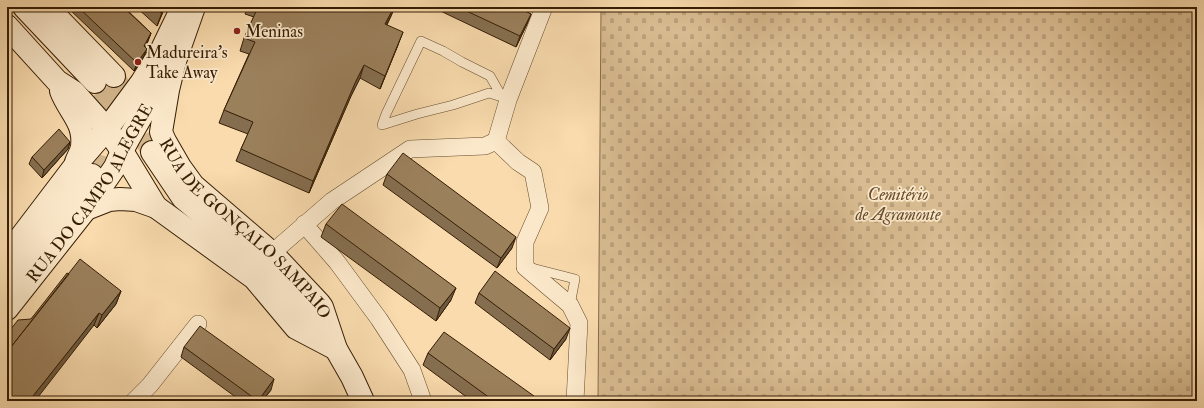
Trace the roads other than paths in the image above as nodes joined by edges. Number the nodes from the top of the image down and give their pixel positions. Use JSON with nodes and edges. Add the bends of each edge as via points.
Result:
{"nodes":[{"id":1,"x":24,"y":7,"type":"edge"},
{"id":2,"x":48,"y":7,"type":"edge"},
{"id":3,"x":187,"y":7,"type":"edge"},
{"id":4,"x":194,"y":7,"type":"edge"},
{"id":5,"x":544,"y":7,"type":"edge"},
{"id":6,"x":7,"y":26,"type":"edge"},
{"id":7,"x":175,"y":61,"type":"junction"},
{"id":8,"x":57,"y":81,"type":"junction"},
{"id":9,"x":505,"y":98,"type":"junction"},
{"id":10,"x":107,"y":129,"type":"junction"},
{"id":11,"x":496,"y":140,"type":"junction"},
{"id":12,"x":122,"y":151,"type":"junction"},
{"id":13,"x":152,"y":152,"type":"tunnel mouth"},
{"id":14,"x":83,"y":171,"type":"junction"},
{"id":15,"x":156,"y":207,"type":"junction"},
{"id":16,"x":86,"y":209,"type":"junction"},
{"id":17,"x":304,"y":224,"type":"junction"},
{"id":18,"x":272,"y":253,"type":"junction"},
{"id":19,"x":7,"y":255,"type":"edge"},
{"id":20,"x":525,"y":267,"type":"junction"},
{"id":21,"x":7,"y":281,"type":"edge"},
{"id":22,"x":570,"y":305,"type":"junction"},
{"id":23,"x":7,"y":309,"type":"edge"},
{"id":24,"x":198,"y":324,"type":"dead end"},
{"id":25,"x":336,"y":349,"type":"junction"},
{"id":26,"x":134,"y":401,"type":"edge"},
{"id":27,"x":363,"y":401,"type":"edge"},
{"id":28,"x":423,"y":401,"type":"edge"},
{"id":29,"x":575,"y":401,"type":"edge"}],
"edges":[{"from":1,"to":2,"type":"main road","via":[[104,79]]},
{"from":3,"to":10,"type":"main road","name":"RUA DO CAMPO ALEGRE","via":[[177,18],[141,83]]},
{"from":4,"to":7,"type":"main road","name":"RUA DO CAMPO ALEGRE"},
{"from":5,"to":9,"type":"street"},
{"from":6,"to":8,"type":"main road"},
{"from":7,"to":12,"type":"main road","name":"RUA DO CAMPO ALEGRE"},
{"from":7,"to":18,"type":"main road","name":"RUA DE GONÇALO SAMPAIO","via":[[161,132],[165,141],[193,185]]},
{"from":8,"to":10,"type":"main road","via":[[74,92]]},
{"from":8,"to":14,"type":"main road","via":[[82,132]]},
{"from":9,"to":9,"type":"lane","via":[[490,76],[421,41],[382,125],[489,93]]},
{"from":9,"to":11,"type":"street"},
{"from":10,"to":12,"type":"main road"},
{"from":10,"to":14,"type":"main road","name":"RUA DO CAMPO ALEGRE"},
{"from":11,"to":17,"type":"street","via":[[485,146],[410,149],[332,200]]},
{"from":11,"to":20,"type":"street","via":[[518,162],[533,172],[540,208],[525,242]]},
{"from":12,"to":15,"type":"main road"},
{"from":12,"to":16,"type":"main road","name":"RUA DO CAMPO ALEGRE","via":[[115,167]]},
{"from":13,"to":25,"type":"main road","via":[[183,198],[264,266]]},
{"from":14,"to":19,"type":"main road","name":"RUA DO CAMPO ALEGRE"},
{"from":14,"to":21,"type":"main road"},
{"from":15,"to":16,"type":"main road","via":[[136,200],[120,199],[109,200]]},
{"from":15,"to":25,"type":"main road","name":"RUA DE GONÇALO SAMPAIO","via":[[254,278],[296,328]]},
{"from":16,"to":23,"type":"main road","name":"RUA DO CAMPO ALEGRE"},
{"from":17,"to":18,"type":"street"},
{"from":17,"to":28,"type":"street","via":[[337,262],[379,319],[412,370]]},
{"from":18,"to":25,"type":"main road","name":"RUA DE GONÇALO SAMPAIO","via":[[322,307]]},
{"from":20,"to":22,"type":"street"},
{"from":20,"to":22,"type":"lane","via":[[575,279]]},
{"from":22,"to":29,"type":"street","via":[[579,323]]},
{"from":24,"to":26,"type":"street","via":[[150,386]]},
{"from":25,"to":27,"type":"main road","name":"RUA DE GONÇALO SAMPAIO"}]}
